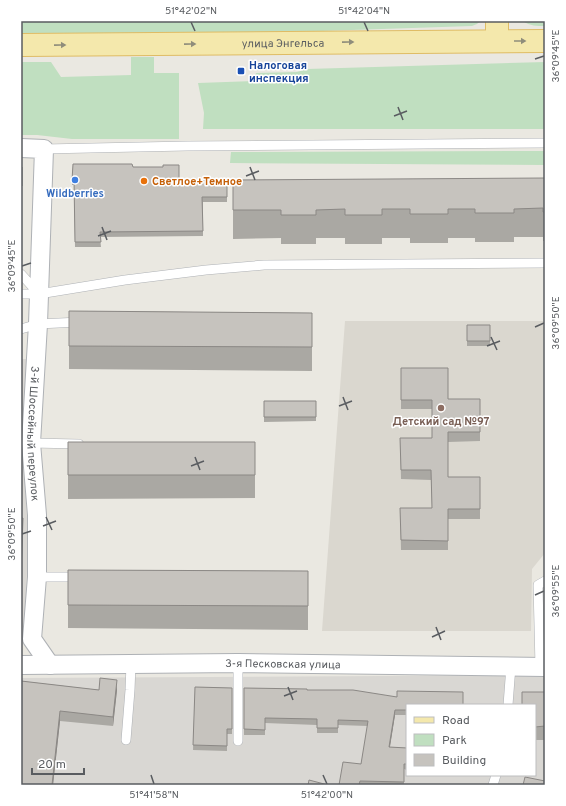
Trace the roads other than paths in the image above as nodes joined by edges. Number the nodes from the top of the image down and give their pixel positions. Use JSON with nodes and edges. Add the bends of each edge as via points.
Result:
{"nodes":[{"id":1,"x":497,"y":31,"type":"edge"},
{"id":2,"x":545,"y":41,"type":"edge"},
{"id":3,"x":21,"y":45,"type":"edge"},
{"id":4,"x":545,"y":143,"type":"edge"},
{"id":5,"x":21,"y":148,"type":"edge"},
{"id":6,"x":44,"y":149,"type":"junction"},
{"id":7,"x":545,"y":264,"type":"edge"},
{"id":8,"x":21,"y":274,"type":"edge"},
{"id":9,"x":30,"y":294,"type":"edge"},
{"id":10,"x":91,"y":322,"type":"edge"},
{"id":11,"x":29,"y":327,"type":"edge"},
{"id":12,"x":31,"y":444,"type":"junction"},
{"id":13,"x":88,"y":444,"type":"edge"},
{"id":14,"x":88,"y":576,"type":"edge"},
{"id":15,"x":37,"y":577,"type":"junction"},
{"id":16,"x":545,"y":581,"type":"edge"},
{"id":17,"x":238,"y":663,"type":"junction"},
{"id":18,"x":131,"y":664,"type":"junction"},
{"id":19,"x":21,"y":665,"type":"edge"},
{"id":20,"x":50,"y":665,"type":"junction"},
{"id":21,"x":511,"y":666,"type":"junction"},
{"id":22,"x":543,"y":667,"type":"edge"},
{"id":23,"x":508,"y":704,"type":"edge"},
{"id":24,"x":126,"y":740,"type":"dead end"},
{"id":25,"x":238,"y":741,"type":"dead end"}],
"edges":[{"from":1,"to":2,"type":"main road","name":"улица Энгельса","one_way":true},
{"from":3,"to":1,"type":"main road","name":"улица Энгельса","one_way":true},
{"from":4,"to":6,"type":"lane"},
{"from":5,"to":6,"type":"street"},
{"from":6,"to":9,"type":"street","name":"3-й Шоссейный переулок"},
{"from":7,"to":9,"type":"lane","via":[[264,265],[206,270]]},
{"from":8,"to":9,"type":"lane"},
{"from":9,"to":11,"type":"street","name":"3-й Шоссейный переулок"},
{"from":10,"to":11,"type":"lane"},
{"from":11,"to":12,"type":"street","name":"3-й Шоссейный переулок"},
{"from":12,"to":13,"type":"lane"},
{"from":12,"to":15,"type":"street","name":"3-й Шоссейный переулок","via":[[37,515]]},
{"from":14,"to":15,"type":"lane"},
{"from":15,"to":20,"type":"street","name":"3-й Шоссейный переулок","via":[[32,639]]},
{"from":16,"to":22,"type":"lane","via":[[538,585]]},
{"from":17,"to":18,"type":"street","name":"3-я Песковская улица"},
{"from":17,"to":21,"type":"street","name":"3-я Песковская улица"},
{"from":17,"to":25,"type":"lane"},
{"from":18,"to":20,"type":"street","name":"3-я Песковская улица"},
{"from":18,"to":24,"type":"lane"},
{"from":19,"to":20,"type":"street","name":"3-я Песковская улица"},
{"from":21,"to":22,"type":"street","name":"3-я Песковская улица"},
{"from":21,"to":23,"type":"lane"}]}
